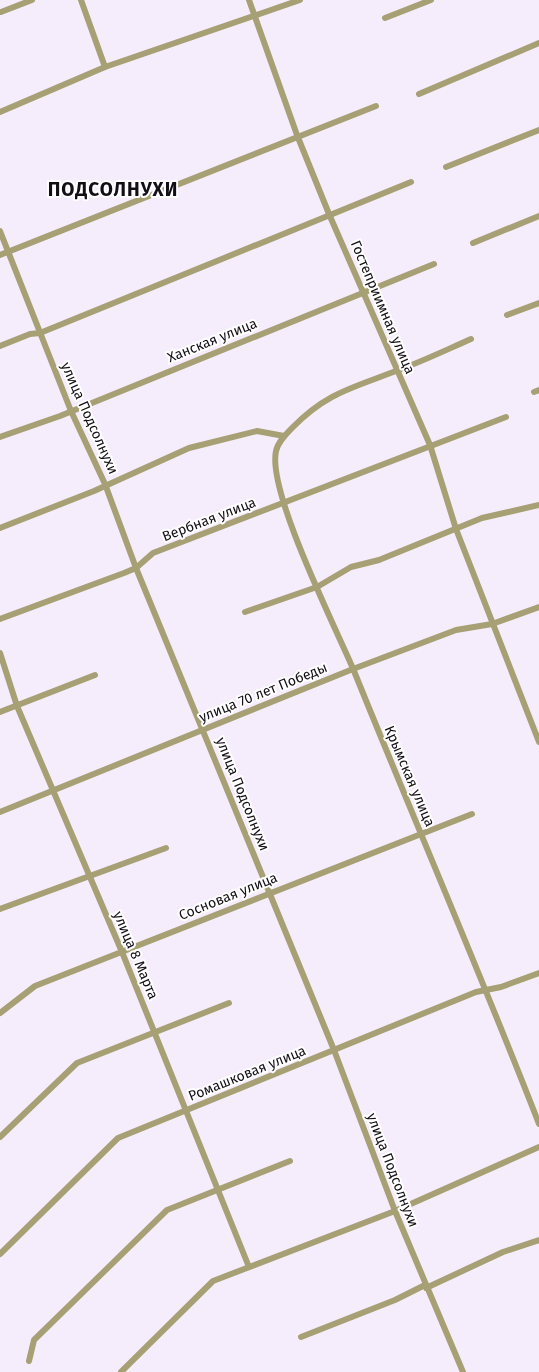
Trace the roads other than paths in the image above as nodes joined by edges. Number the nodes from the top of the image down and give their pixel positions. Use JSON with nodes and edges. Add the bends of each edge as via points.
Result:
{"nodes":[{"id":1,"x":32,"y":0,"type":"edge"},
{"id":2,"x":81,"y":0,"type":"edge"},
{"id":3,"x":249,"y":0,"type":"edge"},
{"id":4,"x":300,"y":0,"type":"edge"},
{"id":5,"x":431,"y":0,"type":"edge"},
{"id":6,"x":1,"y":12,"type":"edge"},
{"id":7,"x":255,"y":16,"type":"junction"},
{"id":8,"x":385,"y":18,"type":"dead end"},
{"id":9,"x":539,"y":44,"type":"edge"},
{"id":10,"x":105,"y":67,"type":"junction"},
{"id":11,"x":420,"y":94,"type":"dead end"},
{"id":12,"x":376,"y":106,"type":"dead end"},
{"id":13,"x":0,"y":112,"type":"edge"},
{"id":14,"x":539,"y":130,"type":"edge"},
{"id":15,"x":298,"y":135,"type":"junction"},
{"id":16,"x":446,"y":167,"type":"dead end"},
{"id":17,"x":410,"y":182,"type":"dead end"},
{"id":18,"x":329,"y":214,"type":"junction"},
{"id":19,"x":539,"y":216,"type":"edge"},
{"id":20,"x":0,"y":231,"type":"edge"},
{"id":21,"x":473,"y":243,"type":"dead end"},
{"id":22,"x":8,"y":251,"type":"junction"},
{"id":23,"x":0,"y":255,"type":"edge"},
{"id":24,"x":434,"y":264,"type":"dead end"},
{"id":25,"x":362,"y":292,"type":"junction"},
{"id":26,"x":539,"y":303,"type":"edge"},
{"id":27,"x":507,"y":315,"type":"dead end"},
{"id":28,"x":40,"y":333,"type":"junction"},
{"id":29,"x":471,"y":339,"type":"dead end"},
{"id":30,"x":0,"y":346,"type":"edge"},
{"id":31,"x":397,"y":371,"type":"junction"},
{"id":32,"x":71,"y":411,"type":"junction"},
{"id":33,"x":506,"y":417,"type":"dead end"},
{"id":34,"x":284,"y":436,"type":"junction"},
{"id":35,"x":0,"y":437,"type":"edge"},
{"id":36,"x":430,"y":445,"type":"junction"},
{"id":37,"x":105,"y":484,"type":"junction"},
{"id":38,"x":284,"y":504,"type":"junction"},
{"id":39,"x":539,"y":505,"type":"edge"},
{"id":40,"x":0,"y":528,"type":"edge"},
{"id":41,"x":456,"y":529,"type":"junction"},
{"id":42,"x":136,"y":568,"type":"junction"},
{"id":43,"x":317,"y":587,"type":"junction"},
{"id":44,"x":539,"y":607,"type":"edge"},
{"id":45,"x":245,"y":612,"type":"dead end"},
{"id":46,"x":0,"y":619,"type":"edge"},
{"id":47,"x":492,"y":624,"type":"junction"},
{"id":48,"x":0,"y":653,"type":"edge"},
{"id":49,"x":353,"y":669,"type":"junction"},
{"id":50,"x":95,"y":675,"type":"dead end"},
{"id":51,"x":17,"y":706,"type":"junction"},
{"id":52,"x":0,"y":712,"type":"edge"},
{"id":53,"x":204,"y":730,"type":"junction"},
{"id":54,"x":539,"y":742,"type":"edge"},
{"id":55,"x":54,"y":790,"type":"junction"},
{"id":56,"x":0,"y":812,"type":"edge"},
{"id":57,"x":472,"y":814,"type":"dead end"},
{"id":58,"x":421,"y":832,"type":"junction"},
{"id":59,"x":166,"y":848,"type":"dead end"},
{"id":60,"x":89,"y":878,"type":"junction"},
{"id":61,"x":269,"y":894,"type":"junction"},
{"id":62,"x":0,"y":909,"type":"edge"},
{"id":63,"x":122,"y":952,"type":"junction"},
{"id":64,"x":539,"y":973,"type":"edge"},
{"id":65,"x":487,"y":990,"type":"junction"},
{"id":66,"x":229,"y":1003,"type":"dead end"},
{"id":67,"x":0,"y":1013,"type":"edge"},
{"id":68,"x":155,"y":1032,"type":"junction"},
{"id":69,"x":334,"y":1050,"type":"junction"},
{"id":70,"x":187,"y":1111,"type":"junction"},
{"id":71,"x":539,"y":1124,"type":"edge"},
{"id":72,"x":0,"y":1137,"type":"edge"},
{"id":73,"x":539,"y":1146,"type":"edge"},
{"id":74,"x":290,"y":1161,"type":"dead end"},
{"id":75,"x":218,"y":1190,"type":"junction"},
{"id":76,"x":395,"y":1211,"type":"junction"},
{"id":77,"x":539,"y":1240,"type":"edge"},
{"id":78,"x":0,"y":1254,"type":"edge"},
{"id":79,"x":249,"y":1267,"type":"junction"},
{"id":80,"x":426,"y":1286,"type":"junction"},
{"id":81,"x":301,"y":1337,"type":"dead end"},
{"id":82,"x":29,"y":1361,"type":"dead end"},
{"id":83,"x":462,"y":1369,"type":"edge"},
{"id":84,"x":121,"y":1372,"type":"edge"},
{"id":85,"x":469,"y":1372,"type":"edge"}],
"edges":[{"from":1,"to":6,"type":"street"},
{"from":2,"to":10,"type":"street"},
{"from":3,"to":7,"type":"street","name":"Гостеприимная улица"},
{"from":4,"to":7,"type":"street"},
{"from":5,"to":8,"type":"street"},
{"from":7,"to":10,"type":"street"},
{"from":7,"to":15,"type":"street","name":"Гостеприимная улица"},
{"from":9,"to":11,"type":"street"},
{"from":10,"to":13,"type":"street"},
{"from":12,"to":15,"type":"street"},
{"from":14,"to":16,"type":"street"},
{"from":15,"to":18,"type":"street","name":"Гостеприимная улица"},
{"from":15,"to":22,"type":"street"},
{"from":17,"to":18,"type":"street"},
{"from":18,"to":25,"type":"street","name":"Гостеприимная улица"},
{"from":18,"to":28,"type":"street"},
{"from":19,"to":21,"type":"street"},
{"from":20,"to":22,"type":"street","name":"улица Подсолнухи"},
{"from":22,"to":23,"type":"street"},
{"from":22,"to":28,"type":"street","name":"улица Подсолнухи"},
{"from":24,"to":25,"type":"street","name":"Ханская улица"},
{"from":25,"to":31,"type":"street","name":"Гостеприимная улица"},
{"from":25,"to":32,"type":"street","name":"Ханская улица"},
{"from":26,"to":27,"type":"street"},
{"from":28,"to":30,"type":"street"},
{"from":28,"to":32,"type":"street","name":"улица Подсолнухи"},
{"from":29,"to":31,"type":"street"},
{"from":31,"to":34,"type":"street","via":[[352,386],[312,408]]},
{"from":31,"to":36,"type":"street","name":"Гостеприимная улица"},
{"from":32,"to":35,"type":"street","name":"Ханская улица"},
{"from":32,"to":37,"type":"street","name":"улица Подсолнухи"},
{"from":33,"to":36,"type":"street","name":"Вербная улица"},
{"from":34,"to":37,"type":"street","via":[[257,431],[189,448]]},
{"from":34,"to":38,"type":"street","name":"Крымская улица","via":[[276,450],[276,468]]},
{"from":36,"to":38,"type":"street","name":"Вербная улица"},
{"from":36,"to":41,"type":"street","name":"Гостеприимная улица"},
{"from":37,"to":40,"type":"street"},
{"from":37,"to":42,"type":"street","name":"улица Подсолнухи"},
{"from":38,"to":42,"type":"street","name":"Вербная улица","via":[[153,553]]},
{"from":38,"to":43,"type":"street","name":"Крымская улица"},
{"from":39,"to":41,"type":"street","via":[[482,518]]},
{"from":41,"to":43,"type":"street","via":[[352,568]]},
{"from":41,"to":47,"type":"street","name":"Гостеприимная улица"},
{"from":42,"to":46,"type":"street","name":"Вербная улица"},
{"from":42,"to":53,"type":"street","name":"улица Подсолнухи"},
{"from":43,"to":45,"type":"street"},
{"from":43,"to":49,"type":"street","name":"Крымская улица"},
{"from":44,"to":47,"type":"street","name":"улица 70 лет Победы"},
{"from":47,"to":49,"type":"street","name":"улица 70 лет Победы","via":[[456,630]]},
{"from":47,"to":54,"type":"street","name":"Гостеприимная улица"},
{"from":48,"to":51,"type":"street","name":"улица 8 Марта"},
{"from":49,"to":53,"type":"street","name":"улица 70 лет Победы"},
{"from":49,"to":58,"type":"street","name":"Крымская улица"},
{"from":50,"to":51,"type":"street"},
{"from":51,"to":52,"type":"street"},
{"from":51,"to":55,"type":"street","name":"улица 8 Марта"},
{"from":53,"to":55,"type":"street","name":"улица 70 лет Победы"},
{"from":53,"to":61,"type":"street","name":"улица Подсолнухи"},
{"from":55,"to":56,"type":"street","name":"улица 70 лет Победы"},
{"from":55,"to":60,"type":"street","name":"улица 8 Марта"},
{"from":57,"to":58,"type":"street","name":"Сосновая улица"},
{"from":58,"to":61,"type":"street","name":"Сосновая улица"},
{"from":58,"to":65,"type":"street","name":"Крымская улица"},
{"from":59,"to":60,"type":"street"},
{"from":60,"to":62,"type":"street"},
{"from":60,"to":63,"type":"street","name":"улица 8 Марта"},
{"from":61,"to":63,"type":"street","name":"Сосновая улица"},
{"from":61,"to":69,"type":"street","name":"улица Подсолнухи"},
{"from":63,"to":67,"type":"street","name":"Сосновая улица","via":[[34,986]]},
{"from":63,"to":68,"type":"street","name":"улица 8 Марта"},
{"from":64,"to":65,"type":"street","name":"Ромашковая улица"},
{"from":65,"to":69,"type":"street","name":"Ромашковая улица"},
{"from":65,"to":71,"type":"street","name":"Крымская улица"},
{"from":66,"to":68,"type":"street"},
{"from":68,"to":70,"type":"street","name":"улица 8 Марта"},
{"from":68,"to":72,"type":"street","via":[[77,1063]]},
{"from":69,"to":70,"type":"street","name":"Ромашковая улица"},
{"from":69,"to":76,"type":"street","name":"улица Подсолнухи"},
{"from":70,"to":75,"type":"street","name":"улица 8 Марта"},
{"from":70,"to":78,"type":"street","name":"Ромашковая улица","via":[[118,1138]]},
{"from":73,"to":76,"type":"street"},
{"from":74,"to":75,"type":"street"},
{"from":75,"to":79,"type":"street","name":"улица 8 Марта"},
{"from":75,"to":82,"type":"street","via":[[168,1210],[34,1340]]},
{"from":76,"to":79,"type":"street"},
{"from":76,"to":80,"type":"street","name":"улица Подсолнухи"},
{"from":77,"to":80,"type":"street"},
{"from":79,"to":84,"type":"street","via":[[212,1281]]},
{"from":80,"to":81,"type":"street"},
{"from":80,"to":83,"type":"street","name":"улица Подсолнухи"},
{"from":83,"to":85,"type":"street"}]}
